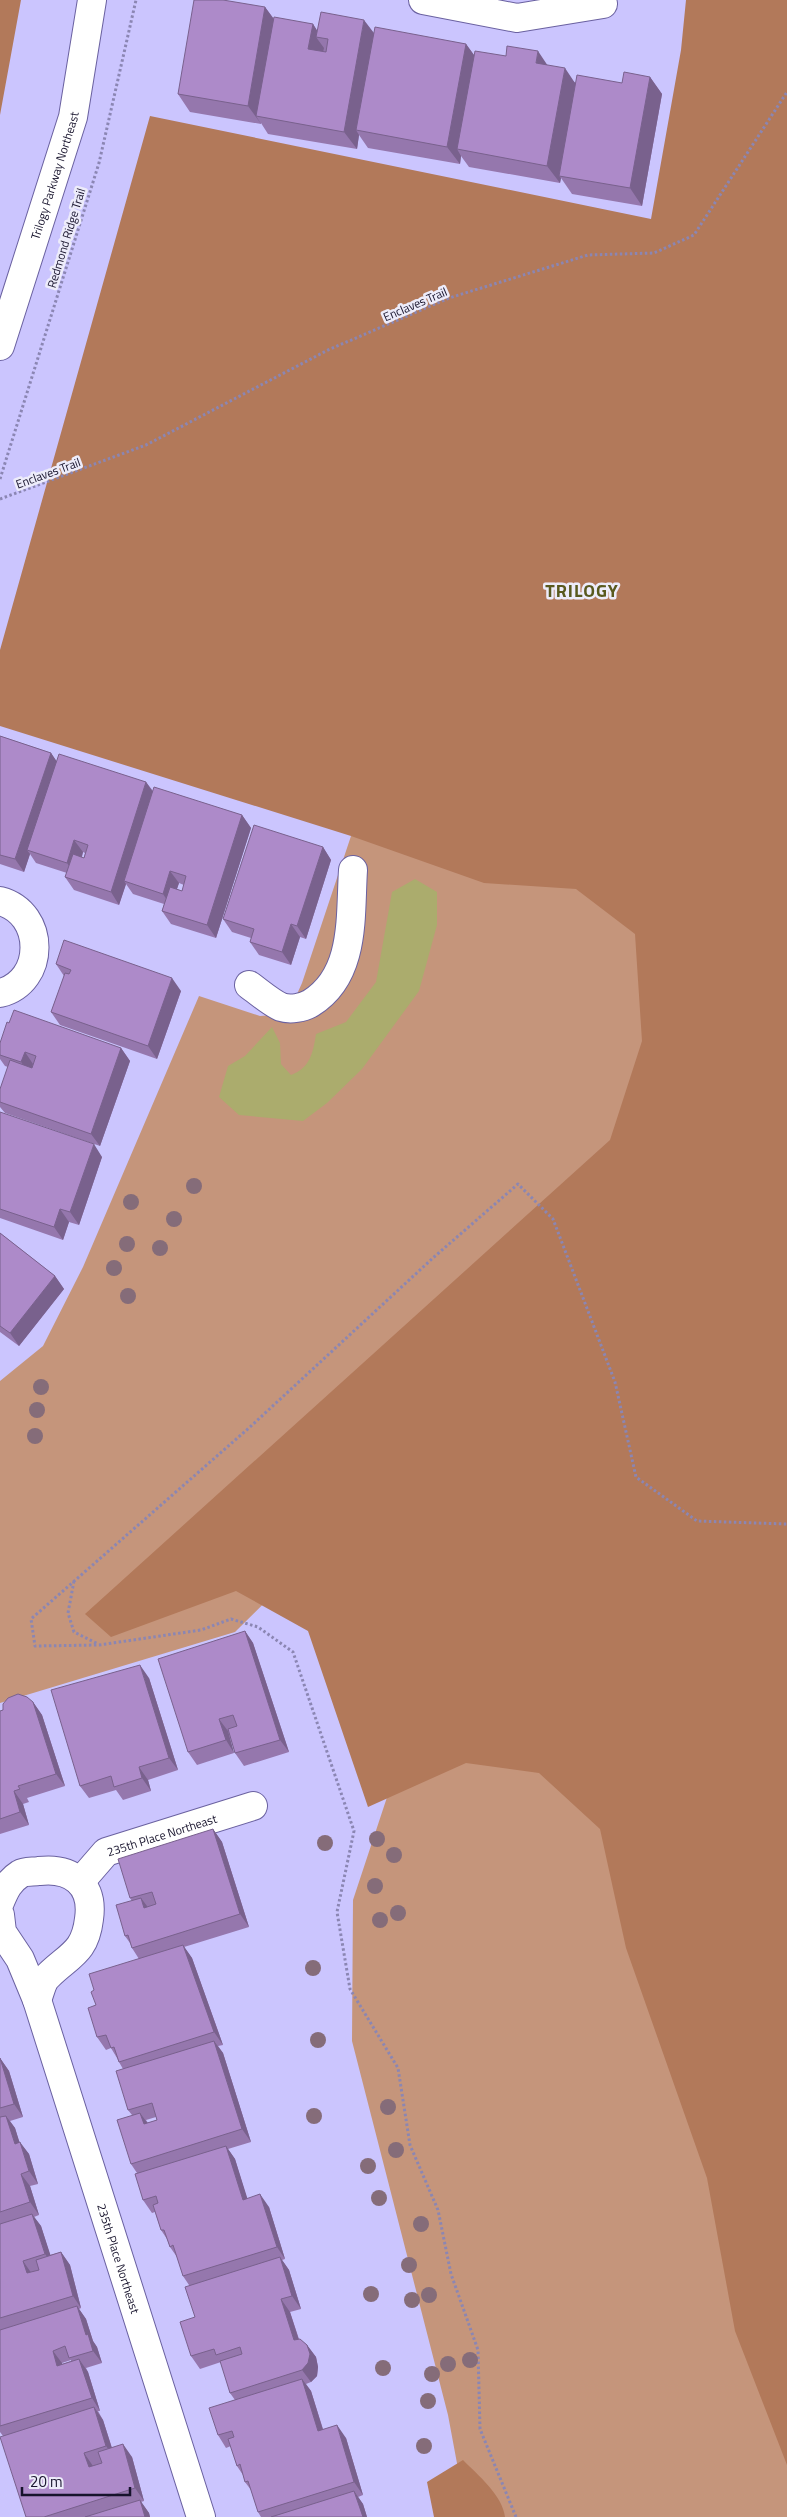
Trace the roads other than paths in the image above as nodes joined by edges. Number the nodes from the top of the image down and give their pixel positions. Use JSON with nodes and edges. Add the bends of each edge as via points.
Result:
{"nodes":[{"id":1,"x":92,"y":0,"type":"edge"},
{"id":2,"x":423,"y":0,"type":"edge"},
{"id":3,"x":603,"y":4,"type":"dead end"},
{"id":4,"x":0,"y":346,"type":"edge"},
{"id":5,"x":353,"y":870,"type":"dead end"},
{"id":6,"x":0,"y":901,"type":"edge"},
{"id":7,"x":249,"y":985,"type":"dead end"},
{"id":8,"x":0,"y":993,"type":"edge"},
{"id":9,"x":253,"y":1806,"type":"dead end"},
{"id":10,"x":80,"y":1882,"type":"junction"},
{"id":11,"x":0,"y":1902,"type":"edge"},
{"id":12,"x":0,"y":1915,"type":"edge"},
{"id":13,"x":37,"y":2000,"type":"junction"},
{"id":14,"x":201,"y":2517,"type":"edge"}],
"edges":[{"from":1,"to":4,"type":"street","name":"Trilogy Parkway Northeast","via":[[72,117]]},
{"from":2,"to":3,"type":"street","via":[[517,18]]},
{"from":5,"to":7,"type":"street","via":[[348,949],[332,985],[304,1007],[282,1007]]},
{"from":6,"to":8,"type":"street","via":[[18,909],[28,922],[35,937],[35,954],[30,970],[20,983]]},
{"from":9,"to":10,"type":"street","name":"235th Place Northeast","via":[[106,1852]]},
{"from":10,"to":11,"type":"street","via":[[65,1872],[21,1873],[7,1886]]},
{"from":10,"to":13,"type":"street","via":[[90,1898],[85,1940],[68,1961],[46,1977]]},
{"from":12,"to":13,"type":"street","name":"235th Place Northeast","via":[[2,1932],[20,1959]]},
{"from":13,"to":14,"type":"street","name":"235th Place Northeast"}]}
